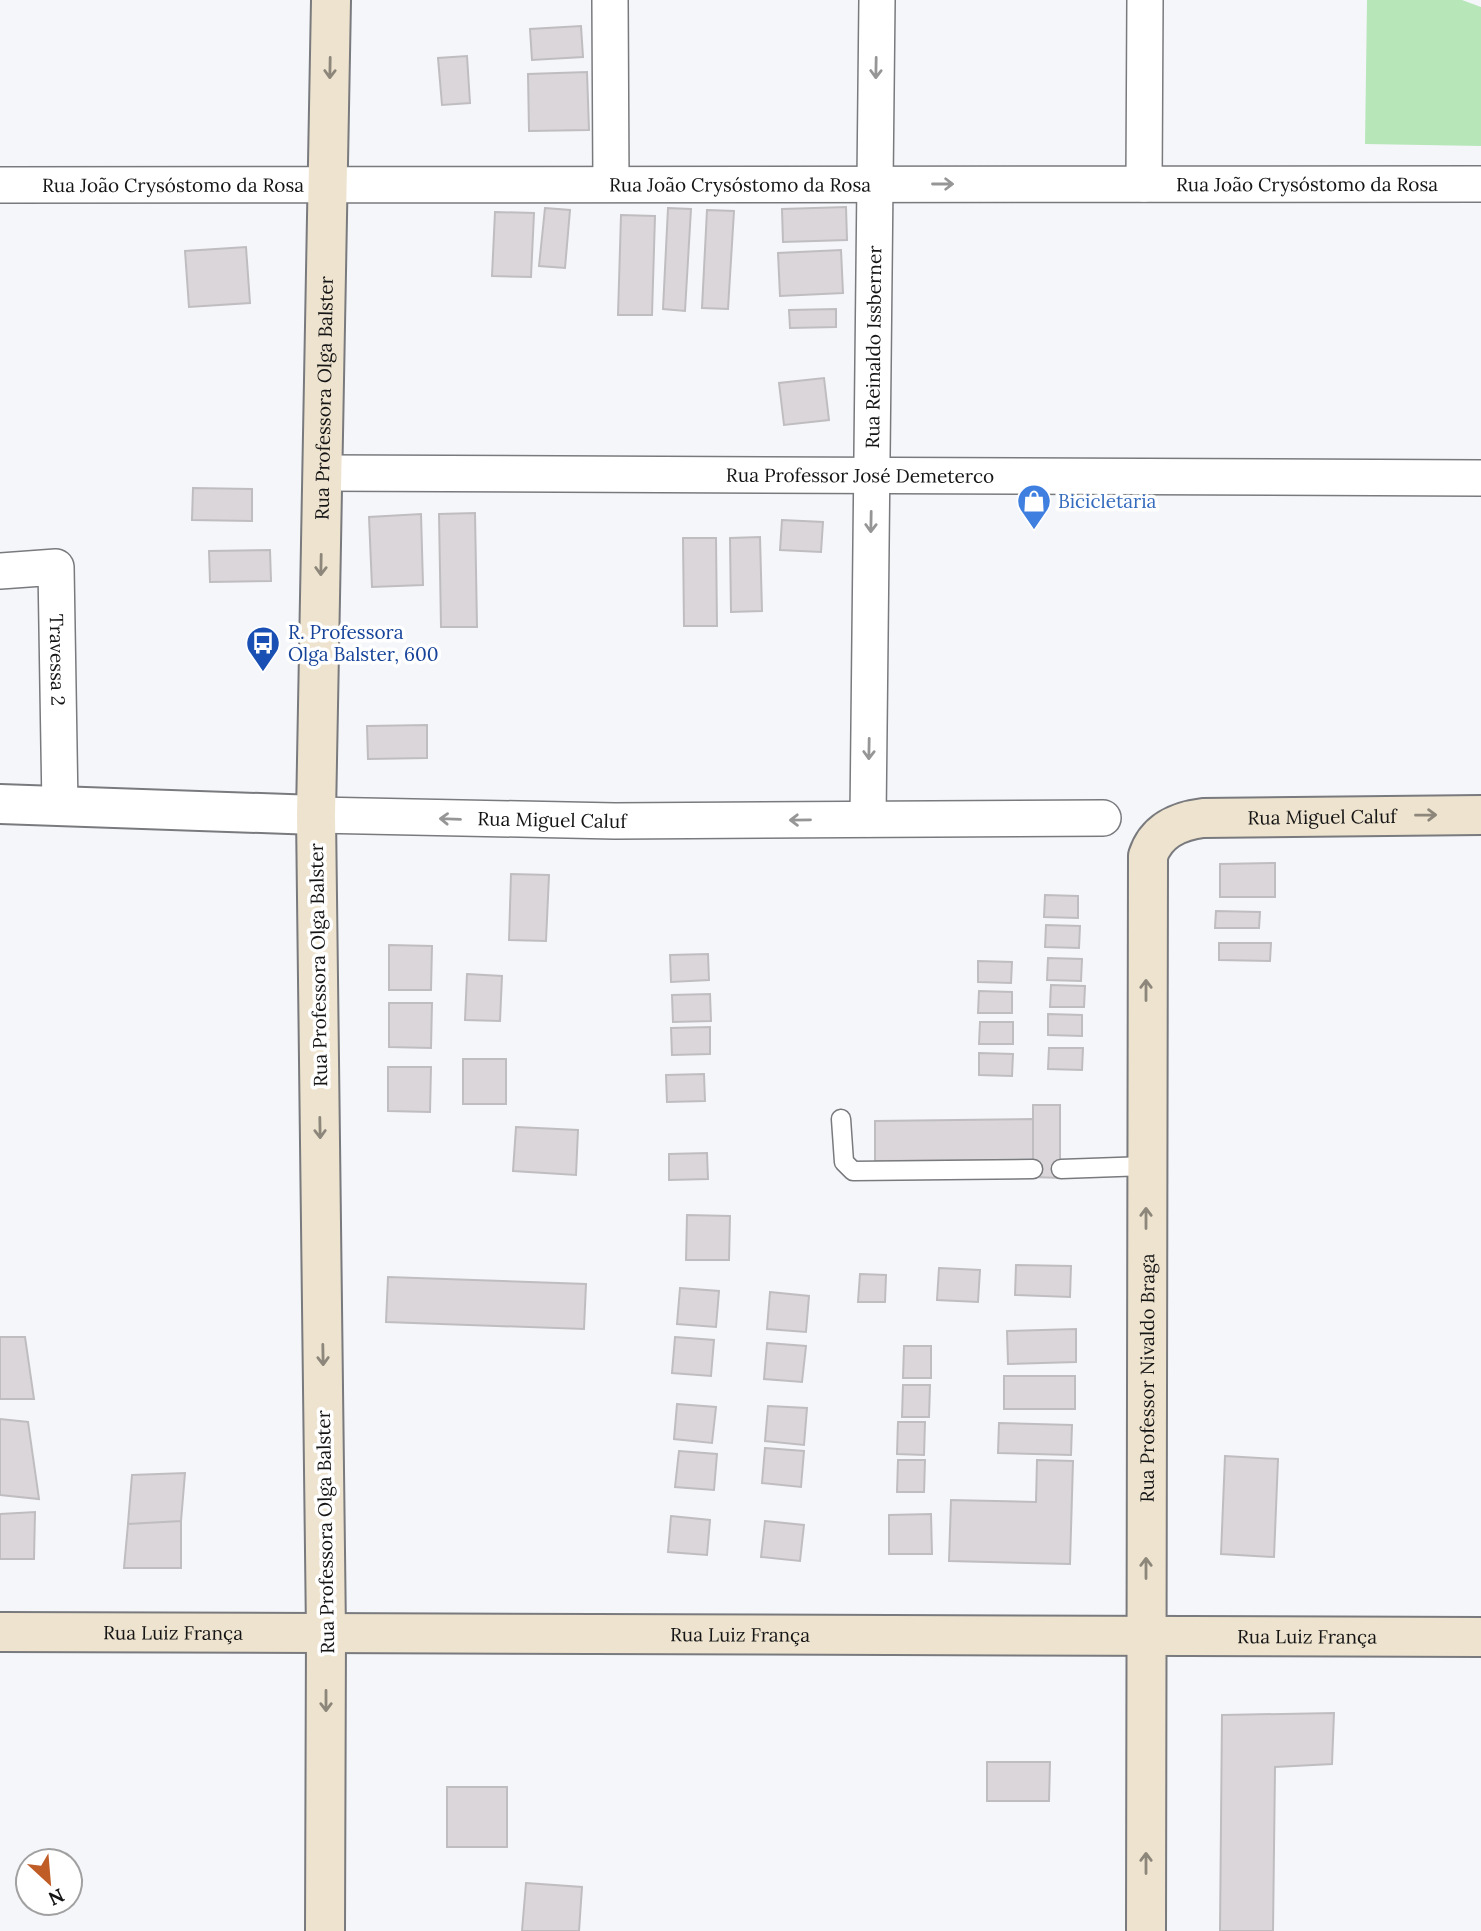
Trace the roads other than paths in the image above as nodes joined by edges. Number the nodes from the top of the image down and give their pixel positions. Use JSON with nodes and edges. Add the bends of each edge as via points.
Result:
{"nodes":[{"id":1,"x":331,"y":0,"type":"edge"},
{"id":2,"x":610,"y":0,"type":"edge"},
{"id":3,"x":877,"y":0,"type":"edge"},
{"id":4,"x":1145,"y":0,"type":"edge"},
{"id":5,"x":611,"y":184,"type":"junction"},
{"id":6,"x":875,"y":184,"type":"junction"},
{"id":7,"x":1144,"y":184,"type":"junction"},
{"id":8,"x":1481,"y":184,"type":"edge"},
{"id":9,"x":0,"y":185,"type":"edge"},
{"id":10,"x":328,"y":185,"type":"junction"},
{"id":11,"x":323,"y":473,"type":"junction"},
{"id":12,"x":872,"y":476,"type":"junction"},
{"id":13,"x":1481,"y":478,"type":"edge"},
{"id":14,"x":0,"y":571,"type":"edge"},
{"id":15,"x":0,"y":804,"type":"edge"},
{"id":16,"x":60,"y":807,"type":"junction"},
{"id":17,"x":316,"y":815,"type":"junction"},
{"id":18,"x":1481,"y":815,"type":"edge"},
{"id":19,"x":1103,"y":818,"type":"dead end"},
{"id":20,"x":869,"y":819,"type":"junction"},
{"id":21,"x":1165,"y":831,"type":"joint"},
{"id":22,"x":841,"y":1119,"type":"dead end"},
{"id":23,"x":1146,"y":1166,"type":"junction"},
{"id":24,"x":1033,"y":1169,"type":"dead end"},
{"id":25,"x":1060,"y":1169,"type":"dead end"},
{"id":26,"x":0,"y":1632,"type":"edge"},
{"id":27,"x":326,"y":1633,"type":"junction"},
{"id":28,"x":1146,"y":1636,"type":"junction"},
{"id":29,"x":1481,"y":1637,"type":"edge"},
{"id":30,"x":325,"y":1931,"type":"edge"},
{"id":31,"x":1146,"y":1931,"type":"edge"}],
"edges":[{"from":1,"to":10,"type":"main road","name":"Rua Professora Olga Balster","one_way":true},
{"from":2,"to":5,"type":"street"},
{"from":3,"to":6,"type":"street","name":"Rua Reinaldo Issberner","one_way":true},
{"from":4,"to":7,"type":"street"},
{"from":5,"to":6,"type":"street","name":"Rua João Crysóstomo da Rosa"},
{"from":5,"to":10,"type":"street","name":"Rua João Crysóstomo da Rosa"},
{"from":6,"to":7,"type":"street","name":"Rua João Crysóstomo da Rosa","one_way":true},
{"from":6,"to":12,"type":"street","name":"Rua Reinaldo Issberner"},
{"from":7,"to":8,"type":"street","name":"Rua João Crysóstomo da Rosa"},
{"from":9,"to":10,"type":"street","name":"Rua João Crysóstomo da Rosa"},
{"from":10,"to":11,"type":"main road","name":"Rua Professora Olga Balster"},
{"from":11,"to":12,"type":"street","name":"Rua Professor José Demeterco"},
{"from":11,"to":17,"type":"main road","name":"Rua Professora Olga Balster","one_way":true},
{"from":12,"to":13,"type":"street","name":"Rua Professor José Demeterco"},
{"from":12,"to":20,"type":"street","name":"Rua Reinaldo Issberner","one_way":true},
{"from":14,"to":16,"type":"street","name":"Travessa 2","via":[[55,567]]},
{"from":15,"to":16,"type":"street","name":"Rua Miguel Caluf"},
{"from":16,"to":17,"type":"street","name":"Rua Miguel Caluf"},
{"from":20,"to":17,"type":"street","name":"Rua Miguel Caluf","one_way":true,"via":[[615,821]]},
{"from":17,"to":27,"type":"main road","name":"Rua Professora Olga Balster","one_way":true},
{"from":21,"to":18,"type":"main road","name":"Rua Miguel Caluf","one_way":true,"via":[[1203,818]]},
{"from":19,"to":20,"type":"street","name":"Rua Miguel Caluf"},
{"from":23,"to":21,"type":"main road","name":"Rua Professor Nivaldo Braga","one_way":true,"via":[[1146,861]]},
{"from":22,"to":24,"type":"lane","via":[[844,1162],[853,1171]]},
{"from":23,"to":25,"type":"lane"},
{"from":28,"to":23,"type":"main road","name":"Rua Professor Nivaldo Braga","one_way":true},
{"from":26,"to":27,"type":"main road","name":"Rua Luiz França"},
{"from":27,"to":28,"type":"main road","name":"Rua Luiz França"},
{"from":27,"to":30,"type":"main road","name":"Rua Professora Olga Balster","one_way":true},
{"from":28,"to":29,"type":"main road","name":"Rua Luiz França"},
{"from":31,"to":28,"type":"main road","name":"Rua Professor Nivaldo Braga","one_way":true}]}
